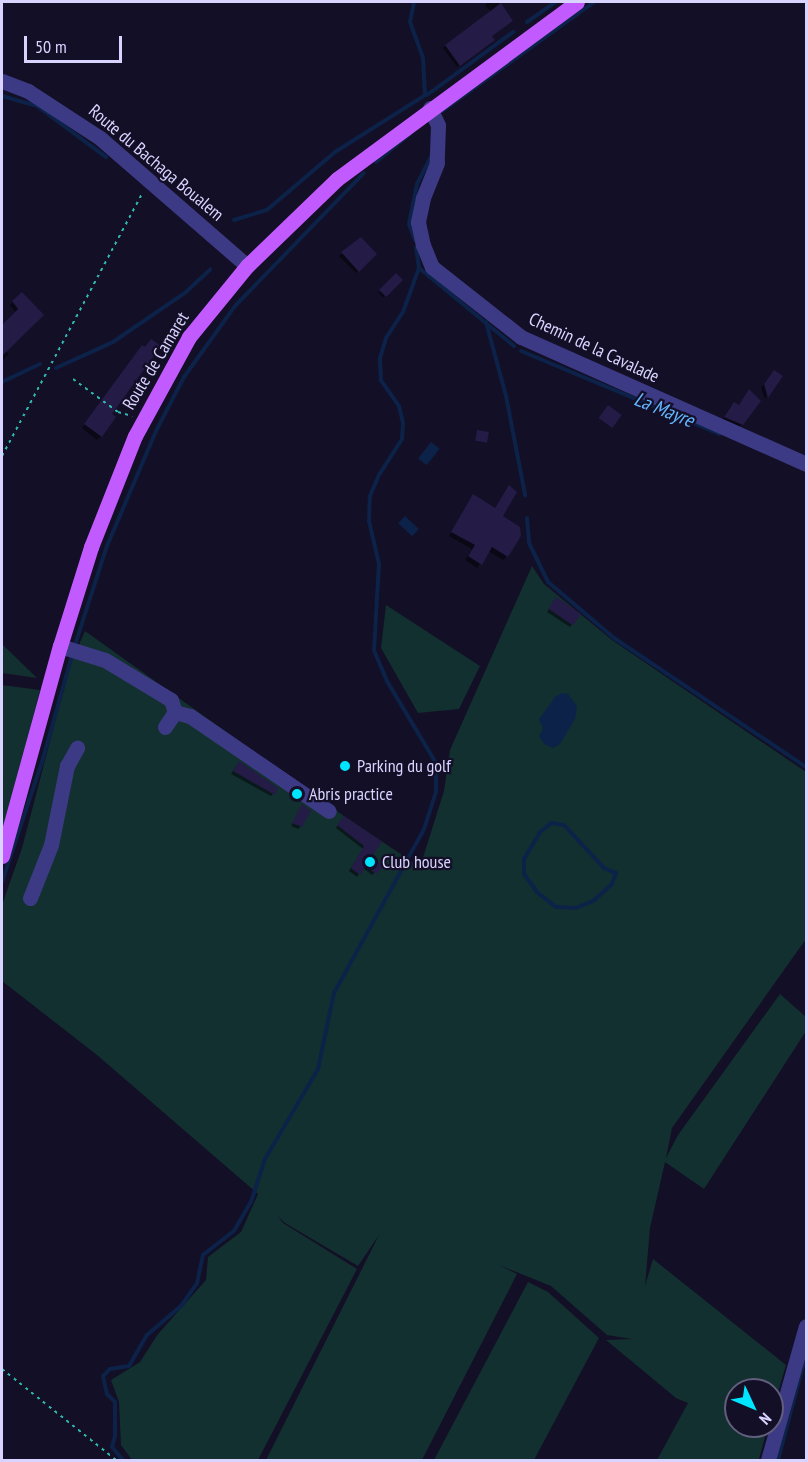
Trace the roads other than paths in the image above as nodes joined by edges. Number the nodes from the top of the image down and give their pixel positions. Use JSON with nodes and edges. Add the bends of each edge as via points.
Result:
{"nodes":[{"id":1,"x":577,"y":2,"type":"edge"},
{"id":2,"x":2,"y":81,"type":"edge"},
{"id":3,"x":424,"y":112,"type":"junction"},
{"id":4,"x":247,"y":267,"type":"junction"},
{"id":5,"x":807,"y":464,"type":"edge"},
{"id":6,"x":60,"y":646,"type":"junction"},
{"id":7,"x":175,"y":712,"type":"junction"},
{"id":8,"x":165,"y":727,"type":"dead end"},
{"id":9,"x":77,"y":748,"type":"dead end"},
{"id":10,"x":329,"y":811,"type":"dead end"},
{"id":11,"x":2,"y":856,"type":"edge"},
{"id":12,"x":30,"y":898,"type":"dead end"},
{"id":13,"x":807,"y":1326,"type":"edge"},
{"id":14,"x":768,"y":1461,"type":"edge"}],
"edges":[{"from":1,"to":3,"type":"main road","name":"Route de Camaret"},
{"from":2,"to":4,"type":"street","name":"Route du Bachaga Boualem","via":[[28,91],[70,116]]},
{"from":3,"to":4,"type":"main road","name":"Route de Camaret","via":[[324,190]]},
{"from":3,"to":5,"type":"street","name":"Chemin de la Cavalade","via":[[438,125],[437,163],[418,222],[432,267],[521,338]]},
{"from":4,"to":6,"type":"main road","name":"Route de Camaret","via":[[189,337],[143,419],[91,547]]},
{"from":6,"to":7,"type":"street","via":[[105,660],[171,700]]},
{"from":6,"to":11,"type":"main road","name":"Route de Camaret"},
{"from":7,"to":8,"type":"street"},
{"from":7,"to":10,"type":"street","via":[[190,716]]},
{"from":9,"to":12,"type":"street","via":[[67,766],[51,845]]},
{"from":13,"to":14,"type":"street"}]}
